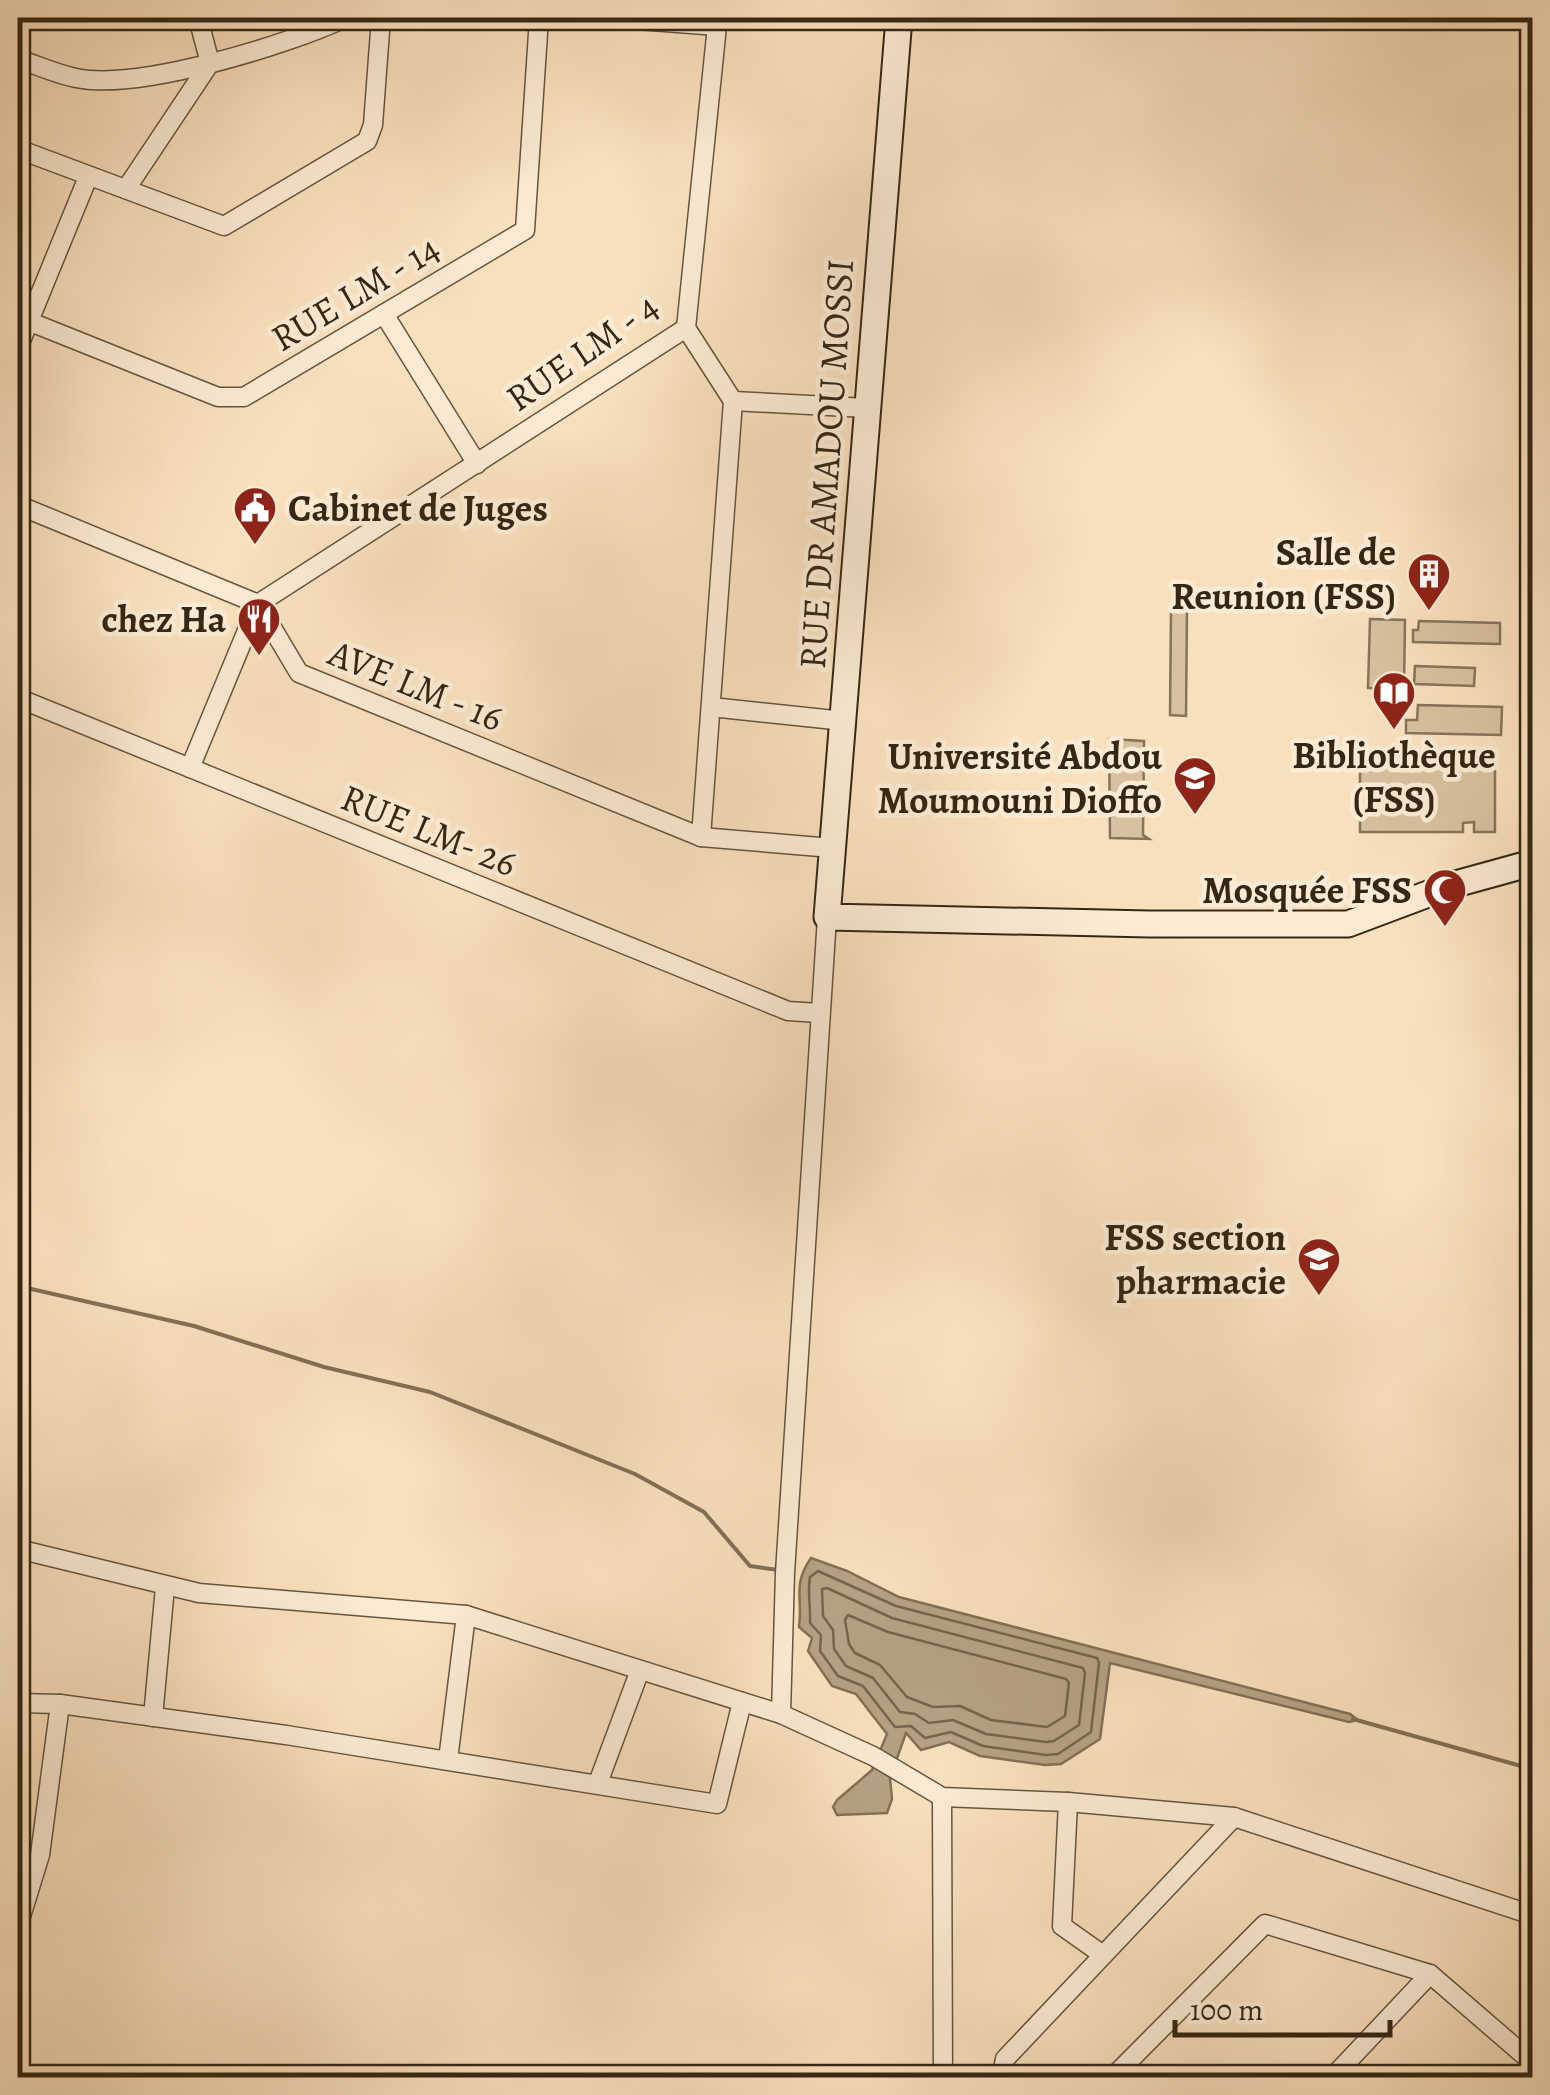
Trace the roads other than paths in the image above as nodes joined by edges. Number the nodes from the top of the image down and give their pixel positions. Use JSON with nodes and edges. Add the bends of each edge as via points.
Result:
{"nodes":[{"id":1,"x":28,"y":18,"type":"edge"},
{"id":2,"x":198,"y":18,"type":"edge"},
{"id":3,"x":381,"y":18,"type":"edge"},
{"id":4,"x":539,"y":18,"type":"edge"},
{"id":5,"x":612,"y":18,"type":"edge"},
{"id":6,"x":899,"y":18,"type":"edge"},
{"id":7,"x":334,"y":20,"type":"edge"},
{"id":8,"x":721,"y":22,"type":"edge"},
{"id":9,"x":18,"y":30,"type":"edge"},
{"id":10,"x":18,"y":59,"type":"edge"},
{"id":11,"x":210,"y":63,"type":"junction"},
{"id":12,"x":18,"y":149,"type":"edge"},
{"id":13,"x":88,"y":176,"type":"junction"},
{"id":14,"x":126,"y":190,"type":"junction"},
{"id":15,"x":384,"y":314,"type":"junction"},
{"id":16,"x":23,"y":319,"type":"edge"},
{"id":17,"x":686,"y":328,"type":"junction"},
{"id":18,"x":18,"y":348,"type":"edge"},
{"id":19,"x":733,"y":402,"type":"junction"},
{"id":20,"x":867,"y":408,"type":"junction"},
{"id":21,"x":476,"y":464,"type":"junction"},
{"id":22,"x":18,"y":504,"type":"edge"},
{"id":23,"x":258,"y":604,"type":"junction"},
{"id":24,"x":18,"y":698,"type":"edge"},
{"id":25,"x":711,"y":707,"type":"junction"},
{"id":26,"x":844,"y":720,"type":"junction"},
{"id":27,"x":190,"y":768,"type":"junction"},
{"id":28,"x":701,"y":837,"type":"junction"},
{"id":29,"x":832,"y":848,"type":"junction"},
{"id":30,"x":1532,"y":863,"type":"edge"},
{"id":31,"x":828,"y":916,"type":"junction"},
{"id":32,"x":819,"y":1013,"type":"junction"},
{"id":33,"x":18,"y":1549,"type":"edge"},
{"id":34,"x":164,"y":1587,"type":"junction"},
{"id":35,"x":466,"y":1615,"type":"junction"},
{"id":36,"x":640,"y":1670,"type":"junction"},
{"id":37,"x":742,"y":1702,"type":"junction"},
{"id":38,"x":18,"y":1703,"type":"edge"},
{"id":39,"x":60,"y":1704,"type":"junction"},
{"id":40,"x":781,"y":1714,"type":"junction"},
{"id":41,"x":153,"y":1716,"type":"junction"},
{"id":42,"x":448,"y":1760,"type":"junction"},
{"id":43,"x":598,"y":1783,"type":"junction"},
{"id":44,"x":942,"y":1798,"type":"junction"},
{"id":45,"x":1068,"y":1802,"type":"junction"},
{"id":46,"x":1234,"y":1817,"type":"junction"},
{"id":47,"x":1532,"y":1915,"type":"edge"},
{"id":48,"x":18,"y":1926,"type":"edge"},
{"id":49,"x":1103,"y":1955,"type":"junction"},
{"id":50,"x":1430,"y":1974,"type":"junction"},
{"id":51,"x":1532,"y":2062,"type":"edge"},
{"id":52,"x":943,"y":2078,"type":"edge"},
{"id":53,"x":1000,"y":2078,"type":"edge"},
{"id":54,"x":1112,"y":2078,"type":"edge"},
{"id":55,"x":1332,"y":2078,"type":"edge"}],
"edges":[{"from":1,"to":9,"type":"street"},
{"from":2,"to":11,"type":"street"},
{"from":3,"to":14,"type":"street","via":[[367,142],[224,226]]},
{"from":4,"to":15,"type":"street","name":"RUE LM - 14","via":[[525,230]]},
{"from":5,"to":8,"type":"street"},
{"from":6,"to":20,"type":"street","name":"RUE DR AMADOU MOSSI"},
{"from":7,"to":11,"type":"street"},
{"from":8,"to":17,"type":"street","name":"RUE LM - 4"},
{"from":10,"to":11,"type":"street","via":[[79,79],[153,76]]},
{"from":11,"to":14,"type":"street"},
{"from":12,"to":13,"type":"street"},
{"from":13,"to":14,"type":"street"},
{"from":13,"to":16,"type":"street"},
{"from":15,"to":16,"type":"street","name":"RUE LM - 14","via":[[238,399],[218,397]]},
{"from":15,"to":21,"type":"street"},
{"from":16,"to":18,"type":"street"},
{"from":17,"to":19,"type":"street"},
{"from":17,"to":21,"type":"street","name":"RUE LM - 4"},
{"from":19,"to":20,"type":"street"},
{"from":19,"to":25,"type":"street"},
{"from":20,"to":26,"type":"street","name":"RUE DR AMADOU MOSSI"},
{"from":21,"to":23,"type":"street","name":"RUE LM - 4"},
{"from":22,"to":23,"type":"street"},
{"from":23,"to":27,"type":"street"},
{"from":23,"to":28,"type":"street","name":"AVE LM - 16","via":[[299,672]]},
{"from":24,"to":27,"type":"street","name":"RUE LM- 26"},
{"from":25,"to":26,"type":"street"},
{"from":25,"to":28,"type":"street"},
{"from":26,"to":29,"type":"street","name":"RUE DR AMADOU MOSSI"},
{"from":27,"to":32,"type":"street","name":"RUE LM- 26","via":[[788,1012]]},
{"from":28,"to":29,"type":"street","name":"AVE LM - 16"},
{"from":29,"to":31,"type":"street","name":"RUE DR AMADOU MOSSI"},
{"from":30,"to":31,"type":"street","via":[[1348,924]]},
{"from":31,"to":32,"type":"street"},
{"from":32,"to":40,"type":"street"},
{"from":33,"to":34,"type":"street"},
{"from":34,"to":35,"type":"street"},
{"from":34,"to":41,"type":"street"},
{"from":35,"to":36,"type":"street"},
{"from":35,"to":42,"type":"street"},
{"from":36,"to":37,"type":"street"},
{"from":36,"to":43,"type":"street"},
{"from":37,"to":40,"type":"street"},
{"from":37,"to":43,"type":"street","via":[[717,1804]]},
{"from":38,"to":39,"type":"street"},
{"from":39,"to":41,"type":"street"},
{"from":39,"to":48,"type":"street","via":[[40,1855]]},
{"from":40,"to":44,"type":"street","via":[[873,1756]]},
{"from":41,"to":42,"type":"street"},
{"from":42,"to":43,"type":"street"},
{"from":44,"to":45,"type":"street"},
{"from":44,"to":52,"type":"street"},
{"from":45,"to":46,"type":"street"},
{"from":45,"to":49,"type":"street","via":[[1062,1926]]},
{"from":46,"to":47,"type":"street"},
{"from":46,"to":49,"type":"street"},
{"from":49,"to":53,"type":"street","via":[[1006,2059]]},
{"from":50,"to":51,"type":"street"},
{"from":50,"to":54,"type":"street","via":[[1265,1924]]},
{"from":50,"to":55,"type":"street"}]}
